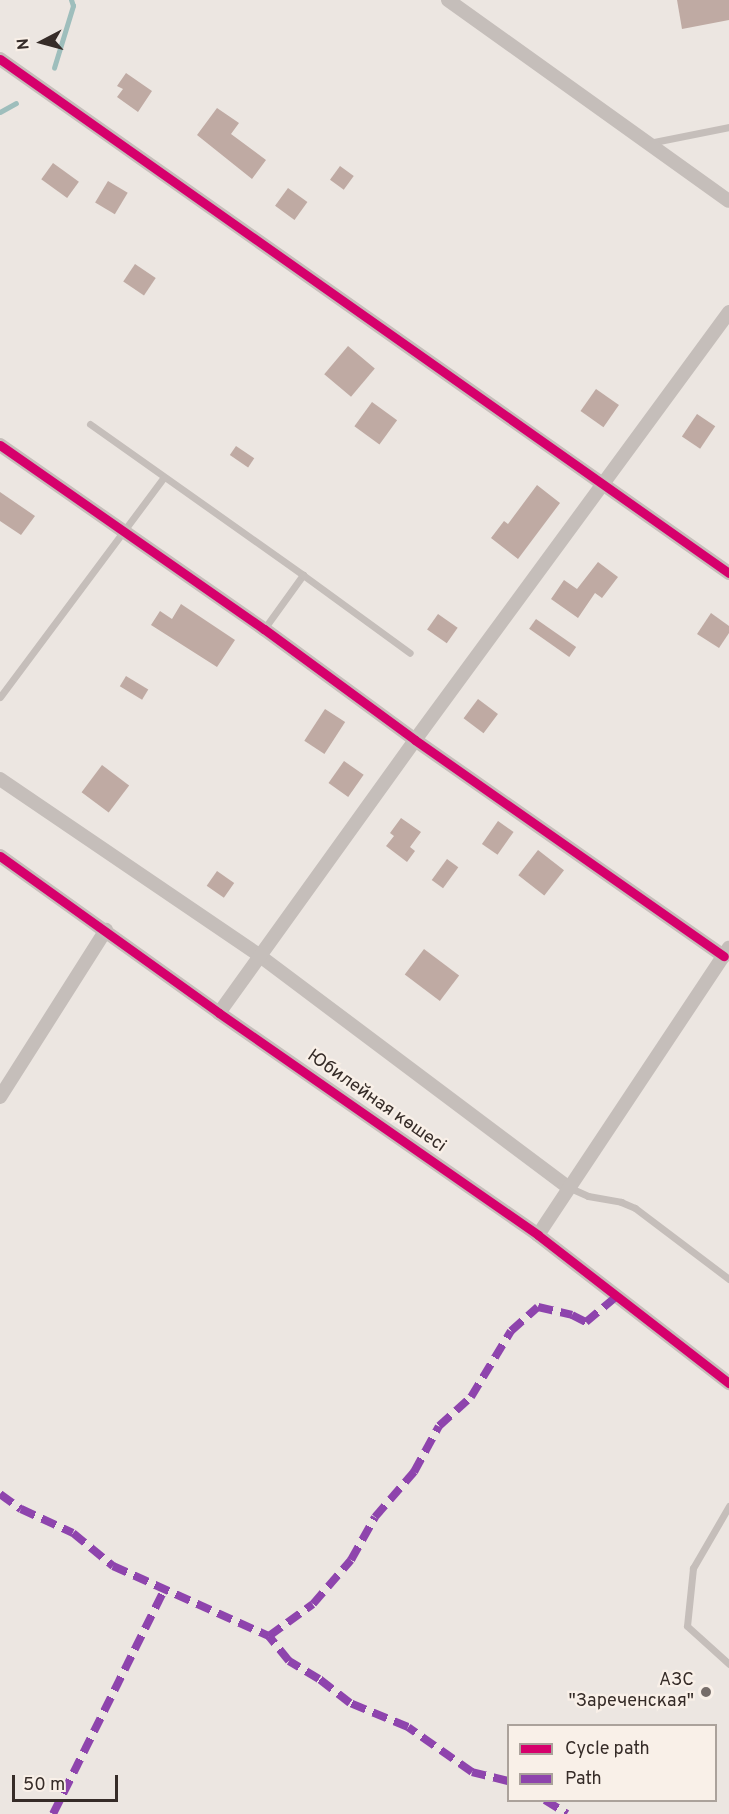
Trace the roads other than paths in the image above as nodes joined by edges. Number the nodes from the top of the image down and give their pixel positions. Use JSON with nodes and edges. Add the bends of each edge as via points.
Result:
{"nodes":[{"id":1,"x":448,"y":0,"type":"edge"},
{"id":2,"x":0,"y":59,"type":"edge"},
{"id":3,"x":729,"y":127,"type":"edge"},
{"id":4,"x":650,"y":143,"type":"junction"},
{"id":5,"x":729,"y":201,"type":"edge"},
{"id":6,"x":729,"y":312,"type":"edge"},
{"id":7,"x":90,"y":424,"type":"dead end"},
{"id":8,"x":0,"y":445,"type":"edge"},
{"id":9,"x":163,"y":478,"type":"junction"},
{"id":10,"x":603,"y":485,"type":"junction"},
{"id":11,"x":122,"y":530,"type":"junction"},
{"id":12,"x":729,"y":573,"type":"edge"},
{"id":13,"x":303,"y":575,"type":"junction"},
{"id":14,"x":264,"y":629,"type":"junction"},
{"id":15,"x":411,"y":653,"type":"dead end"},
{"id":16,"x":0,"y":697,"type":"edge"},
{"id":17,"x":416,"y":740,"type":"junction"},
{"id":18,"x":0,"y":779,"type":"edge"},
{"id":19,"x":0,"y":856,"type":"edge"},
{"id":20,"x":106,"y":930,"type":"junction"},
{"id":21,"x":726,"y":952,"type":"edge"},
{"id":22,"x":260,"y":956,"type":"junction"},
{"id":23,"x":219,"y":1013,"type":"junction"},
{"id":24,"x":0,"y":1097,"type":"edge"},
{"id":25,"x":568,"y":1187,"type":"junction"},
{"id":26,"x":538,"y":1235,"type":"junction"},
{"id":27,"x":729,"y":1279,"type":"edge"},
{"id":28,"x":729,"y":1383,"type":"edge"},
{"id":29,"x":729,"y":1506,"type":"edge"},
{"id":30,"x":729,"y":1664,"type":"edge"}],
"edges":[{"from":1,"to":4,"type":"street"},
{"from":2,"to":10,"type":"street"},
{"from":3,"to":4,"type":"lane"},
{"from":4,"to":5,"type":"street"},
{"from":6,"to":10,"type":"street"},
{"from":7,"to":9,"type":"lane"},
{"from":8,"to":11,"type":"street"},
{"from":9,"to":11,"type":"lane"},
{"from":9,"to":13,"type":"lane"},
{"from":10,"to":12,"type":"street"},
{"from":10,"to":17,"type":"street"},
{"from":11,"to":14,"type":"street"},
{"from":11,"to":16,"type":"lane"},
{"from":13,"to":14,"type":"lane"},
{"from":13,"to":15,"type":"lane"},
{"from":14,"to":17,"type":"street"},
{"from":17,"to":21,"type":"street"},
{"from":17,"to":22,"type":"street"},
{"from":18,"to":22,"type":"street"},
{"from":19,"to":20,"type":"street","name":"Юбилейная көшесі"},
{"from":20,"to":23,"type":"street","name":"Юбилейная көшесі"},
{"from":20,"to":24,"type":"street"},
{"from":21,"to":25,"type":"street"},
{"from":22,"to":23,"type":"street"},
{"from":22,"to":25,"type":"street"},
{"from":23,"to":26,"type":"street","name":"Юбилейная көшесі"},
{"from":25,"to":26,"type":"street"},
{"from":25,"to":27,"type":"lane","via":[[636,1208]]},
{"from":26,"to":28,"type":"street","name":"Юбилейная көшесі"},
{"from":29,"to":30,"type":"lane","via":[[693,1568],[687,1626]]}]}
